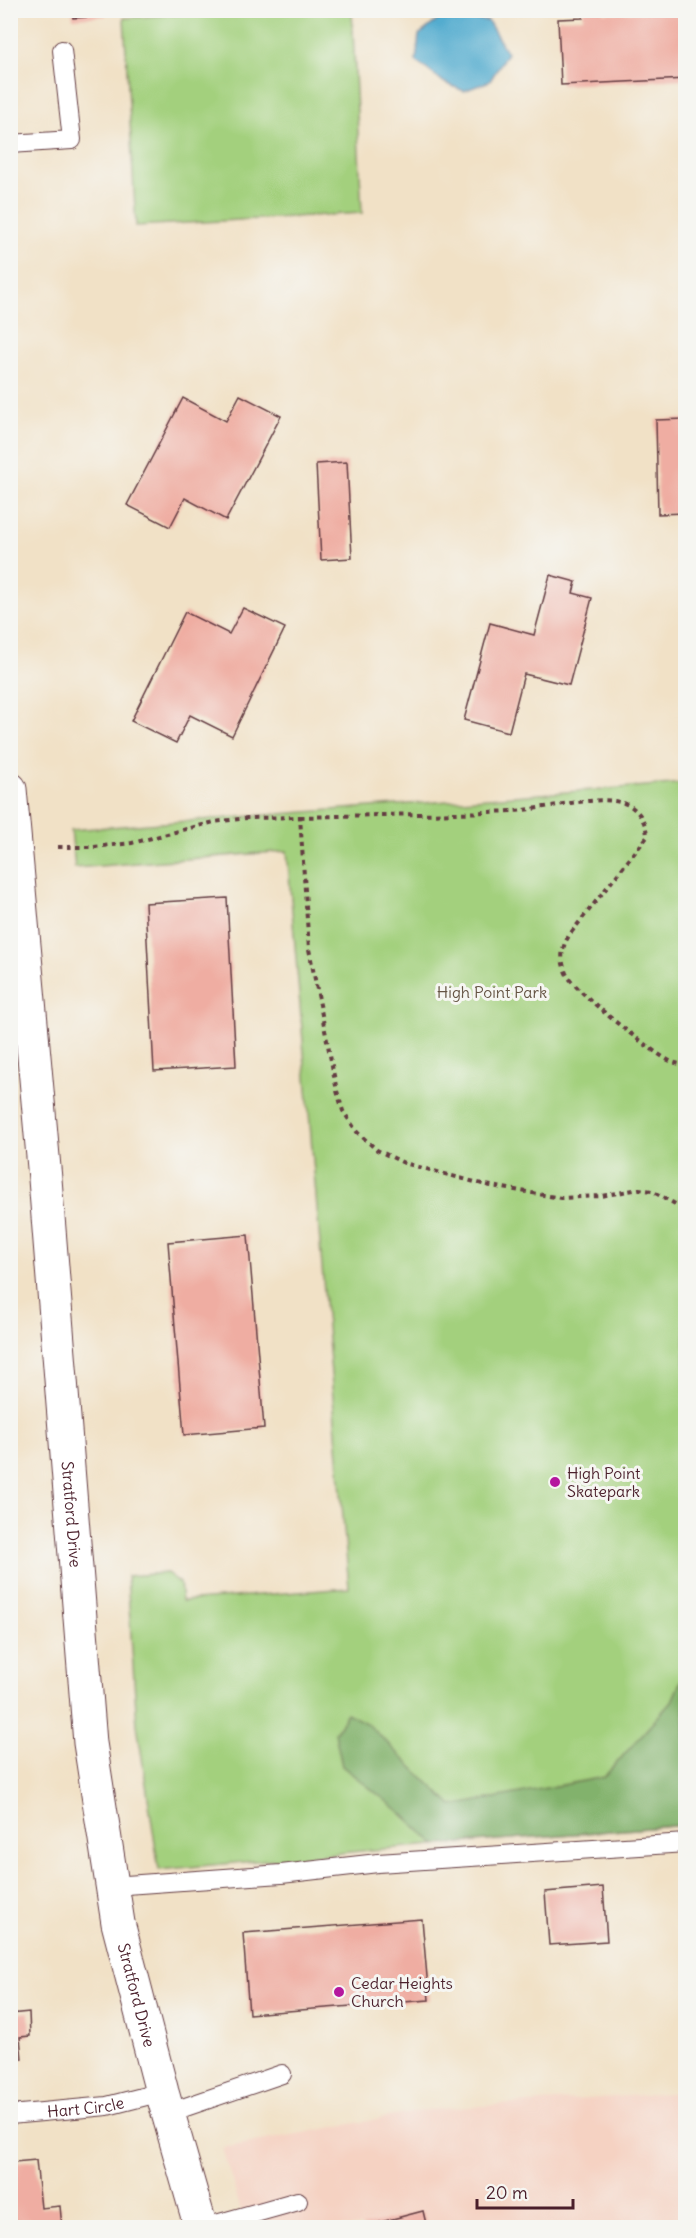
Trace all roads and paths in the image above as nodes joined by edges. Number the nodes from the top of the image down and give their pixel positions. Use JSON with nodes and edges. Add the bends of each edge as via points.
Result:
{"nodes":[{"id":1,"x":62,"y":50,"type":"dead end"},
{"id":2,"x":10,"y":144,"type":"edge"},
{"id":3,"x":10,"y":789,"type":"edge"},
{"id":4,"x":300,"y":817,"type":"junction"},
{"id":5,"x":58,"y":847,"type":"dead end"},
{"id":6,"x":686,"y":1065,"type":"edge"},
{"id":7,"x":686,"y":1210,"type":"edge"},
{"id":8,"x":686,"y":1842,"type":"edge"},
{"id":9,"x":112,"y":1886,"type":"junction"},
{"id":10,"x":282,"y":2074,"type":"dead end"},
{"id":11,"x":165,"y":2102,"type":"junction"},
{"id":12,"x":10,"y":2115,"type":"edge"},
{"id":13,"x":298,"y":2201,"type":"dead end"},
{"id":14,"x":201,"y":2228,"type":"edge"}],
"edges":[{"from":1,"to":2,"type":"lane","via":[[72,140]]},
{"from":3,"to":9,"type":"street","name":"Stratford Drive","via":[[90,1743]]},
{"from":4,"to":5,"type":"path","via":[[247,818],[196,826],[132,843]]},
{"from":4,"to":6,"type":"path","via":[[514,811],[610,800],[626,804],[644,822],[647,837],[570,934],[561,956],[567,974],[580,991],[654,1051],[676,1064]]},
{"from":4,"to":7,"type":"path","via":[[309,949],[343,1112],[361,1137],[376,1150],[404,1163],[486,1185],[569,1199],[645,1190]]},
{"from":8,"to":9,"type":"lane"},
{"from":9,"to":11,"type":"street","name":"Stratford Drive"},
{"from":10,"to":11,"type":"lane","name":"Hart Circle"},
{"from":11,"to":12,"type":"lane","name":"Hart Circle"},
{"from":11,"to":14,"type":"street","name":"Stratford Drive"},
{"from":13,"to":14,"type":"lane"}]}
